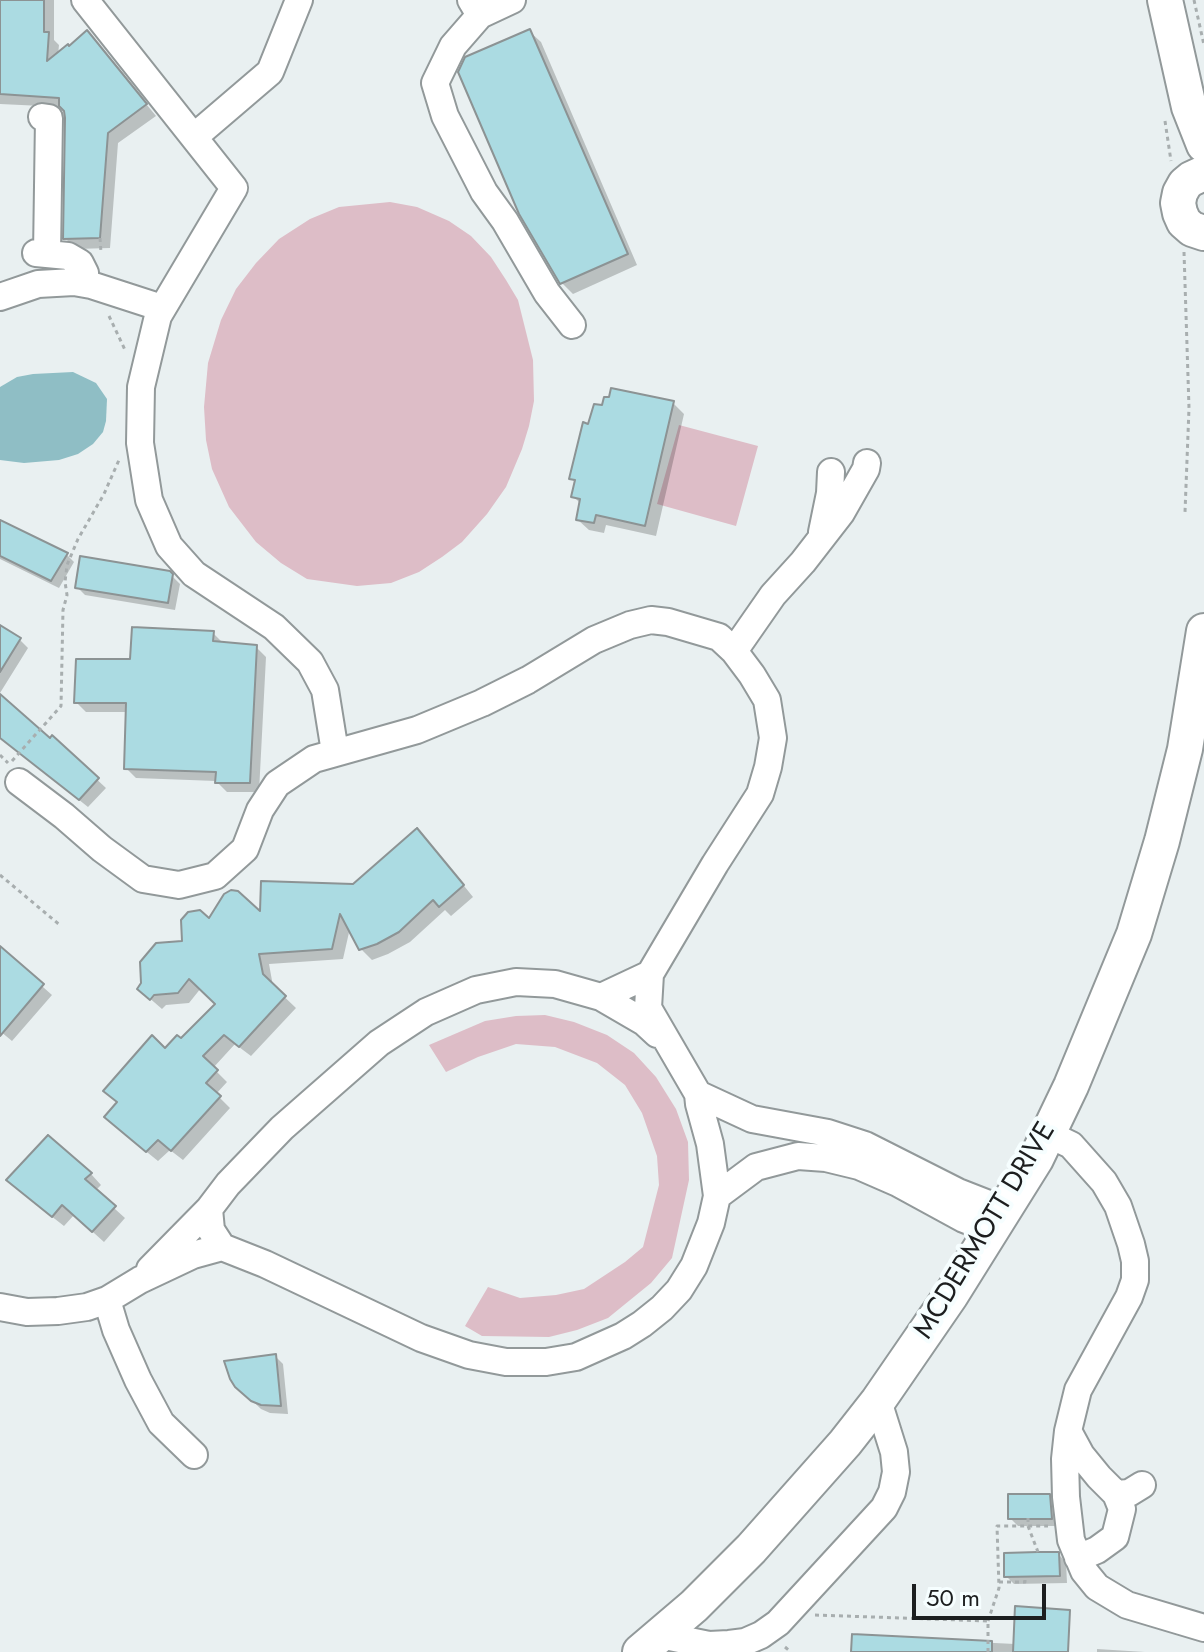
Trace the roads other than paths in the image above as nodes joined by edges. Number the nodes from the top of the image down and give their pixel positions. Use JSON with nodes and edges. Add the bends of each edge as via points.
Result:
{"nodes":[{"id":1,"x":85,"y":0,"type":"edge"},
{"id":2,"x":299,"y":0,"type":"edge"},
{"id":3,"x":512,"y":0,"type":"edge"},
{"id":4,"x":1165,"y":0,"type":"edge"},
{"id":5,"x":476,"y":8,"type":"edge"},
{"id":6,"x":1176,"y":108,"type":"junction"},
{"id":7,"x":42,"y":117,"type":"dead end"},
{"id":8,"x":194,"y":137,"type":"junction"},
{"id":9,"x":1204,"y":145,"type":"edge"},
{"id":10,"x":1187,"y":175,"type":"edge"},
{"id":11,"x":1195,"y":242,"type":"edge"},
{"id":12,"x":86,"y":284,"type":"junction"},
{"id":13,"x":0,"y":297,"type":"edge"},
{"id":14,"x":162,"y":308,"type":"junction"},
{"id":15,"x":572,"y":325,"type":"dead end"},
{"id":16,"x":867,"y":463,"type":"dead end"},
{"id":17,"x":831,"y":472,"type":"dead end"},
{"id":18,"x":821,"y":539,"type":"junction"},
{"id":19,"x":1204,"y":631,"type":"edge"},
{"id":20,"x":734,"y":651,"type":"junction"},
{"id":21,"x":335,"y":752,"type":"junction"},
{"id":22,"x":14,"y":773,"type":"road end"},
{"id":23,"x":650,"y":974,"type":"junction"},
{"id":24,"x":601,"y":997,"type":"junction"},
{"id":25,"x":666,"y":1041,"type":"junction"},
{"id":26,"x":698,"y":1094,"type":"junction"},
{"id":27,"x":1048,"y":1134,"type":"junction"},
{"id":28,"x":717,"y":1196,"type":"junction"},
{"id":29,"x":209,"y":1209,"type":"junction"},
{"id":30,"x":998,"y":1218,"type":"junction"},
{"id":31,"x":222,"y":1247,"type":"junction"},
{"id":32,"x":140,"y":1280,"type":"junction"},
{"id":33,"x":107,"y":1300,"type":"junction"},
{"id":34,"x":0,"y":1307,"type":"edge"},
{"id":35,"x":878,"y":1401,"type":"junction"},
{"id":36,"x":1068,"y":1431,"type":"junction"},
{"id":37,"x":194,"y":1455,"type":"dead end"},
{"id":38,"x":1142,"y":1485,"type":"dead end"},
{"id":39,"x":1116,"y":1494,"type":"junction"},
{"id":40,"x":1078,"y":1558,"type":"junction"},
{"id":41,"x":1204,"y":1628,"type":"edge"},
{"id":42,"x":650,"y":1644,"type":"edge"}],
"edges":[{"from":1,"to":8,"type":"lane"},
{"from":2,"to":8,"type":"lane","via":[[270,72]]},
{"from":3,"to":5,"type":"lane"},
{"from":4,"to":6,"type":"main road"},
{"from":5,"to":15,"type":"lane","via":[[435,83],[445,116],[484,192]]},
{"from":6,"to":9,"type":"main road"},
{"from":6,"to":10,"type":"main road"},
{"from":7,"to":12,"type":"lane","via":[[49,118],[42,253],[80,263]]},
{"from":8,"to":14,"type":"lane","via":[[234,188]]},
{"from":10,"to":11,"type":"main road","via":[[1178,203]]},
{"from":12,"to":13,"type":"lane","via":[[38,284]]},
{"from":12,"to":14,"type":"lane"},
{"from":14,"to":21,"type":"lane","via":[[141,387],[140,443],[149,500],[169,546],[194,574],[274,627],[310,662],[325,690]]},
{"from":16,"to":18,"type":"lane"},
{"from":17,"to":18,"type":"lane"},
{"from":18,"to":20,"type":"lane"},
{"from":19,"to":27,"type":"main road","name":"MCDERMOTT DRIVE","via":[[1185,749],[1134,934]]},
{"from":20,"to":21,"type":"lane","via":[[719,637],[651,620],[594,640],[482,703],[417,730]]},
{"from":20,"to":23,"type":"lane","via":[[767,700],[773,738],[768,767],[760,794]]},
{"from":21,"to":22,"type":"lane","via":[[314,759],[277,784],[245,849],[215,876],[179,885],[143,879]]},
{"from":23,"to":24,"type":"lane"},
{"from":23,"to":25,"type":"lane","via":[[648,1008]]},
{"from":24,"to":25,"type":"lane"},
{"from":24,"to":29,"type":"lane","via":[[555,984],[516,982],[476,990],[426,1012],[379,1043],[282,1128]]},
{"from":25,"to":26,"type":"lane"},
{"from":26,"to":28,"type":"lane"},
{"from":26,"to":30,"type":"lane","via":[[752,1119],[865,1145]]},
{"from":27,"to":30,"type":"main road","name":"MCDERMOTT DRIVE"},
{"from":27,"to":36,"type":"lane","via":[[1071,1145],[1104,1182],[1118,1206],[1135,1261],[1129,1297],[1078,1390]]},
{"from":28,"to":30,"type":"lane","via":[[756,1167],[798,1156],[826,1158],[898,1183],[979,1225]]},
{"from":28,"to":31,"type":"lane","via":[[694,1266],[662,1308],[623,1336],[576,1357],[546,1362],[469,1355],[421,1338]]},
{"from":29,"to":31,"type":"lane","via":[[211,1230]]},
{"from":29,"to":32,"type":"lane"},
{"from":30,"to":35,"type":"main road","name":"MCDERMOTT DRIVE"},
{"from":31,"to":32,"type":"lane"},
{"from":32,"to":33,"type":"lane"},
{"from":33,"to":34,"type":"lane","via":[[58,1311]]},
{"from":33,"to":37,"type":"lane","via":[[161,1423]]},
{"from":35,"to":42,"type":"main road","name":"MCDERMOTT DRIVE","via":[[751,1549]]},
{"from":35,"to":42,"type":"lane","via":[[894,1452],[892,1492],[884,1508],[778,1623],[745,1642]]},
{"from":36,"to":39,"type":"lane","via":[[1081,1455]]},
{"from":36,"to":40,"type":"lane","via":[[1066,1497]]},
{"from":38,"to":39,"type":"lane"},
{"from":39,"to":40,"type":"lane","via":[[1122,1509],[1115,1537]]},
{"from":40,"to":41,"type":"lane","via":[[1097,1587],[1127,1605]]}]}
